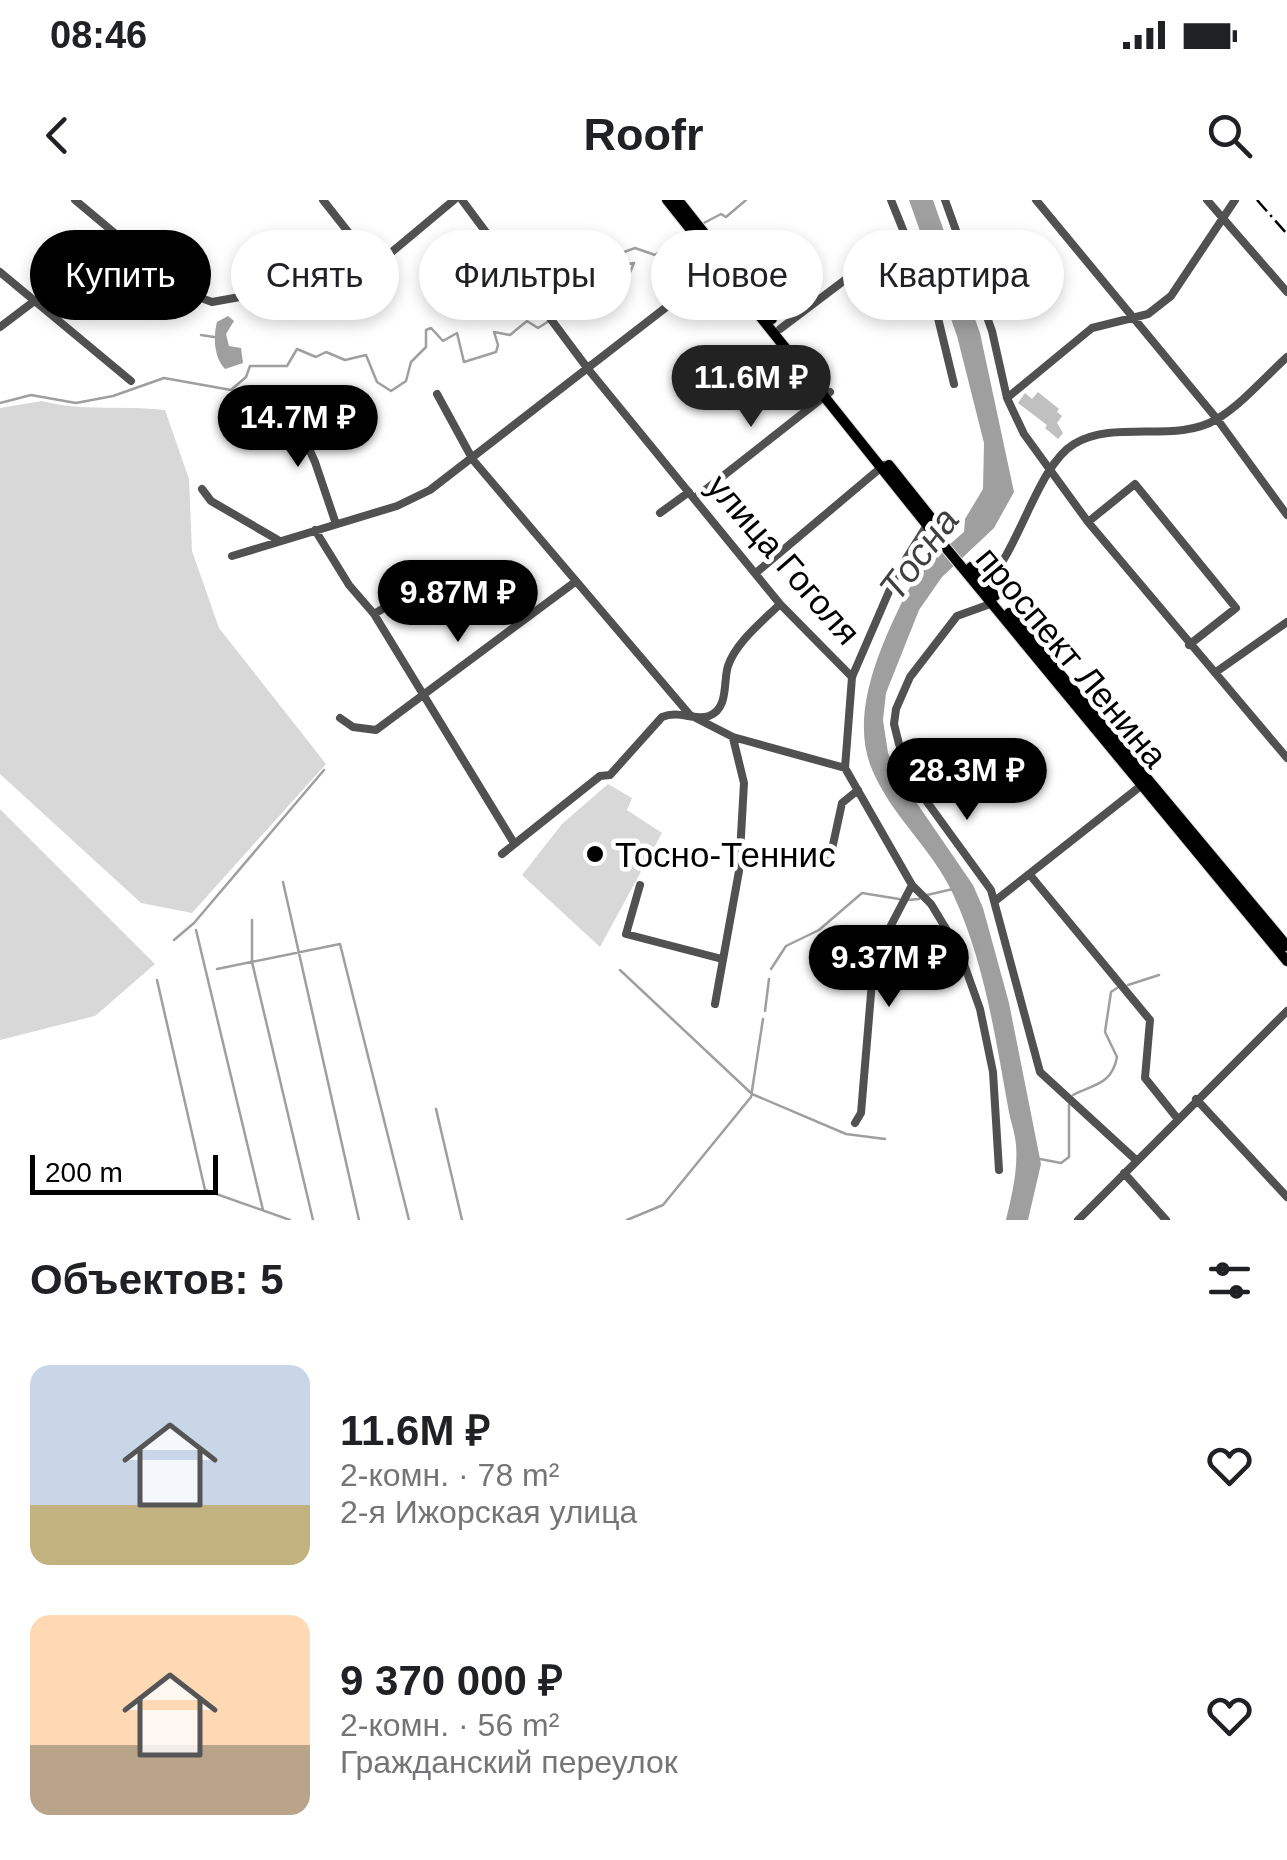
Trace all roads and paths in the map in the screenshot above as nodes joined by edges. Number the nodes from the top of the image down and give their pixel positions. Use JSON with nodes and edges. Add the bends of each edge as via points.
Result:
{"nodes":[{"id":1,"x":75,"y":200,"type":"edge"},
{"id":2,"x":323,"y":200,"type":"edge"},
{"id":3,"x":454,"y":200,"type":"edge"},
{"id":4,"x":462,"y":200,"type":"edge"},
{"id":5,"x":667,"y":200,"type":"edge"},
{"id":6,"x":890,"y":200,"type":"edge"},
{"id":7,"x":945,"y":200,"type":"edge"},
{"id":8,"x":1036,"y":200,"type":"edge"},
{"id":9,"x":1207,"y":200,"type":"edge"},
{"id":10,"x":1235,"y":200,"type":"edge"},
{"id":11,"x":680,"y":207,"type":"edge"},
{"id":12,"x":1222,"y":217,"type":"junction"},
{"id":13,"x":112,"y":230,"type":"edge"},
{"id":14,"x":346,"y":230,"type":"edge"},
{"id":15,"x":697,"y":230,"type":"edge"},
{"id":16,"x":901,"y":230,"type":"edge"},
{"id":17,"x":399,"y":245,"type":"edge"},
{"id":18,"x":0,"y":272,"type":"edge"},
{"id":19,"x":843,"y":281,"type":"edge"},
{"id":20,"x":1287,"y":292,"type":"edge"},
{"id":21,"x":30,"y":297,"type":"edge"},
{"id":22,"x":30,"y":306,"type":"edge"},
{"id":23,"x":1133,"y":316,"type":"junction"},
{"id":24,"x":58,"y":320,"type":"edge"},
{"id":25,"x":651,"y":320,"type":"edge"},
{"id":26,"x":768,"y":320,"type":"edge"},
{"id":27,"x":773,"y":320,"type":"edge"},
{"id":28,"x":938,"y":320,"type":"edge"},
{"id":29,"x":0,"y":327,"type":"edge"},
{"id":30,"x":780,"y":328,"type":"junction"},
{"id":31,"x":1287,"y":358,"type":"edge"},
{"id":32,"x":588,"y":369,"type":"junction"},
{"id":33,"x":131,"y":381,"type":"dead end"},
{"id":34,"x":954,"y":384,"type":"dead end"},
{"id":35,"x":437,"y":394,"type":"dead end"},
{"id":36,"x":828,"y":394,"type":"junction"},
{"id":37,"x":1007,"y":398,"type":"junction"},
{"id":38,"x":288,"y":404,"type":"dead end"},
{"id":39,"x":1217,"y":419,"type":"junction"},
{"id":40,"x":473,"y":460,"type":"junction"},
{"id":41,"x":884,"y":465,"type":"junction"},
{"id":42,"x":1051,"y":471,"type":"junction"},
{"id":43,"x":202,"y":489,"type":"dead end"},
{"id":44,"x":692,"y":495,"type":"junction"},
{"id":45,"x":660,"y":513,"type":"dead end"},
{"id":46,"x":1287,"y":515,"type":"edge"},
{"id":47,"x":1088,"y":522,"type":"junction"},
{"id":48,"x":336,"y":524,"type":"junction"},
{"id":49,"x":933,"y":529,"type":"junction"},
{"id":50,"x":314,"y":530,"type":"junction"},
{"id":51,"x":278,"y":540,"type":"junction"},
{"id":52,"x":232,"y":556,"type":"dead end"},
{"id":53,"x":446,"y":571,"type":"dead end"},
{"id":54,"x":756,"y":572,"type":"junction"},
{"id":55,"x":575,"y":582,"type":"junction"},
{"id":56,"x":983,"y":587,"type":"junction"},
{"id":57,"x":993,"y":603,"type":"junction"},
{"id":58,"x":780,"y":604,"type":"junction"},
{"id":59,"x":374,"y":614,"type":"junction"},
{"id":60,"x":1287,"y":622,"type":"edge"},
{"id":61,"x":1188,"y":645,"type":"junction"},
{"id":62,"x":1216,"y":672,"type":"junction"},
{"id":63,"x":852,"y":677,"type":"junction"},
{"id":64,"x":424,"y":696,"type":"junction"},
{"id":65,"x":690,"y":715,"type":"junction"},
{"id":66,"x":340,"y":718,"type":"dead end"},
{"id":67,"x":733,"y":738,"type":"junction"},
{"id":68,"x":1287,"y":758,"type":"edge"},
{"id":69,"x":845,"y":768,"type":"junction"},
{"id":70,"x":1146,"y":782,"type":"junction"},
{"id":71,"x":858,"y":790,"type":"junction"},
{"id":72,"x":514,"y":843,"type":"junction"},
{"id":73,"x":502,"y":854,"type":"dead end"},
{"id":74,"x":829,"y":862,"type":"dead end"},
{"id":75,"x":1030,"y":874,"type":"junction"},
{"id":76,"x":640,"y":885,"type":"dead end"},
{"id":77,"x":912,"y":885,"type":"junction"},
{"id":78,"x":995,"y":901,"type":"junction"},
{"id":79,"x":1287,"y":946,"type":"edge"},
{"id":80,"x":722,"y":959,"type":"junction"},
{"id":81,"x":1287,"y":960,"type":"edge"},
{"id":82,"x":715,"y":1004,"type":"dead end"},
{"id":83,"x":1287,"y":1012,"type":"edge"},
{"id":84,"x":1196,"y":1099,"type":"junction"},
{"id":85,"x":1177,"y":1118,"type":"junction"},
{"id":86,"x":855,"y":1123,"type":"dead end"},
{"id":87,"x":1136,"y":1160,"type":"junction"},
{"id":88,"x":999,"y":1170,"type":"dead end"},
{"id":89,"x":1124,"y":1173,"type":"junction"},
{"id":90,"x":1287,"y":1198,"type":"edge"},
{"id":91,"x":1078,"y":1220,"type":"edge"},
{"id":92,"x":1166,"y":1220,"type":"edge"}],
"edges":[{"from":1,"to":13,"type":"street"},
{"from":2,"to":14,"type":"street"},
{"from":3,"to":17,"type":"street"},
{"from":4,"to":32,"type":"street","name":"улица Гоголя"},
{"from":5,"to":11,"type":"main road","name":"проспект Ленина"},
{"from":6,"to":16,"type":"street"},
{"from":7,"to":37,"type":"street","via":[[992,332]]},
{"from":8,"to":23,"type":"street"},
{"from":9,"to":12,"type":"street"},
{"from":10,"to":12,"type":"street"},
{"from":11,"to":15,"type":"main road","name":"проспект Ленина"},
{"from":12,"to":20,"type":"street"},
{"from":12,"to":23,"type":"street","via":[[1170,296],[1148,314]]},
{"from":18,"to":21,"type":"street"},
{"from":19,"to":30,"type":"street"},
{"from":22,"to":29,"type":"street"},
{"from":23,"to":37,"type":"street","via":[[1092,328]]},
{"from":23,"to":39,"type":"street"},
{"from":24,"to":33,"type":"street"},
{"from":25,"to":32,"type":"street"},
{"from":26,"to":36,"type":"main road","name":"проспект Ленина"},
{"from":27,"to":30,"type":"main road","name":"проспект Ленина"},
{"from":28,"to":34,"type":"street"},
{"from":30,"to":36,"type":"main road","name":"проспект Ленина"},
{"from":31,"to":39,"type":"street"},
{"from":32,"to":40,"type":"street"},
{"from":32,"to":44,"type":"street","name":"улица Гоголя"},
{"from":35,"to":40,"type":"street"},
{"from":36,"to":41,"type":"main road","name":"проспект Ленина"},
{"from":36,"to":44,"type":"street"},
{"from":37,"to":42,"type":"street"},
{"from":38,"to":48,"type":"street"},
{"from":39,"to":42,"type":"street","via":[[1080,440]]},
{"from":39,"to":46,"type":"street"},
{"from":40,"to":48,"type":"street","via":[[417,497]]},
{"from":40,"to":55,"type":"street"},
{"from":41,"to":49,"type":"main road","name":"проспект Ленина"},
{"from":41,"to":54,"type":"street"},
{"from":42,"to":47,"type":"street"},
{"from":42,"to":56,"type":"street"},
{"from":43,"to":51,"type":"street"},
{"from":44,"to":45,"type":"street"},
{"from":44,"to":54,"type":"street","name":"улица Гоголя"},
{"from":47,"to":61,"type":"street"},
{"from":47,"to":61,"type":"street","via":[[1135,484],[1236,608]]},
{"from":48,"to":50,"type":"street"},
{"from":49,"to":56,"type":"main road","name":"проспект Ленина"},
{"from":49,"to":63,"type":"street","via":[[897,573]]},
{"from":50,"to":51,"type":"street"},
{"from":50,"to":59,"type":"street"},
{"from":51,"to":52,"type":"street"},
{"from":53,"to":59,"type":"street"},
{"from":54,"to":58,"type":"street","name":"улица Гоголя"},
{"from":55,"to":64,"type":"street"},
{"from":55,"to":65,"type":"street"},
{"from":56,"to":57,"type":"main road","name":"проспект Ленина"},
{"from":56,"to":70,"type":"main road","name":"проспект Ленина"},
{"from":57,"to":70,"type":"main road","name":"проспект Ленина"},
{"from":57,"to":78,"type":"street","via":[[945,627],[910,677],[894,724],[919,791]]},
{"from":58,"to":63,"type":"street","name":"улица Гоголя"},
{"from":58,"to":65,"type":"street","via":[[733,654],[716,712]]},
{"from":59,"to":64,"type":"street"},
{"from":60,"to":62,"type":"street"},
{"from":61,"to":62,"type":"street"},
{"from":62,"to":68,"type":"street"},
{"from":63,"to":69,"type":"street"},
{"from":64,"to":66,"type":"street","via":[[376,730]]},
{"from":64,"to":72,"type":"street"},
{"from":65,"to":67,"type":"street"},
{"from":65,"to":72,"type":"street","via":[[662,716],[610,775]]},
{"from":67,"to":69,"type":"street"},
{"from":67,"to":80,"type":"street","via":[[744,784],[739,870]]},
{"from":69,"to":71,"type":"street"},
{"from":70,"to":75,"type":"street"},
{"from":70,"to":79,"type":"main road","name":"проспект Ленина"},
{"from":70,"to":81,"type":"main road","name":"проспект Ленина"},
{"from":71,"to":74,"type":"street","via":[[842,803]]},
{"from":71,"to":77,"type":"street"},
{"from":72,"to":73,"type":"street"},
{"from":75,"to":78,"type":"street"},
{"from":75,"to":85,"type":"street","via":[[1150,1020],[1145,1078]]},
{"from":76,"to":80,"type":"street","via":[[626,934]]},
{"from":77,"to":86,"type":"street","via":[[874,958]]},
{"from":77,"to":88,"type":"street","via":[[959,950],[980,1008],[994,1072]]},
{"from":78,"to":87,"type":"street","via":[[1040,1072]]},
{"from":80,"to":82,"type":"street"},
{"from":83,"to":84,"type":"street"},
{"from":84,"to":85,"type":"street"},
{"from":84,"to":90,"type":"street"},
{"from":85,"to":87,"type":"street"},
{"from":87,"to":89,"type":"street"},
{"from":89,"to":91,"type":"street"},
{"from":89,"to":92,"type":"street"}]}
